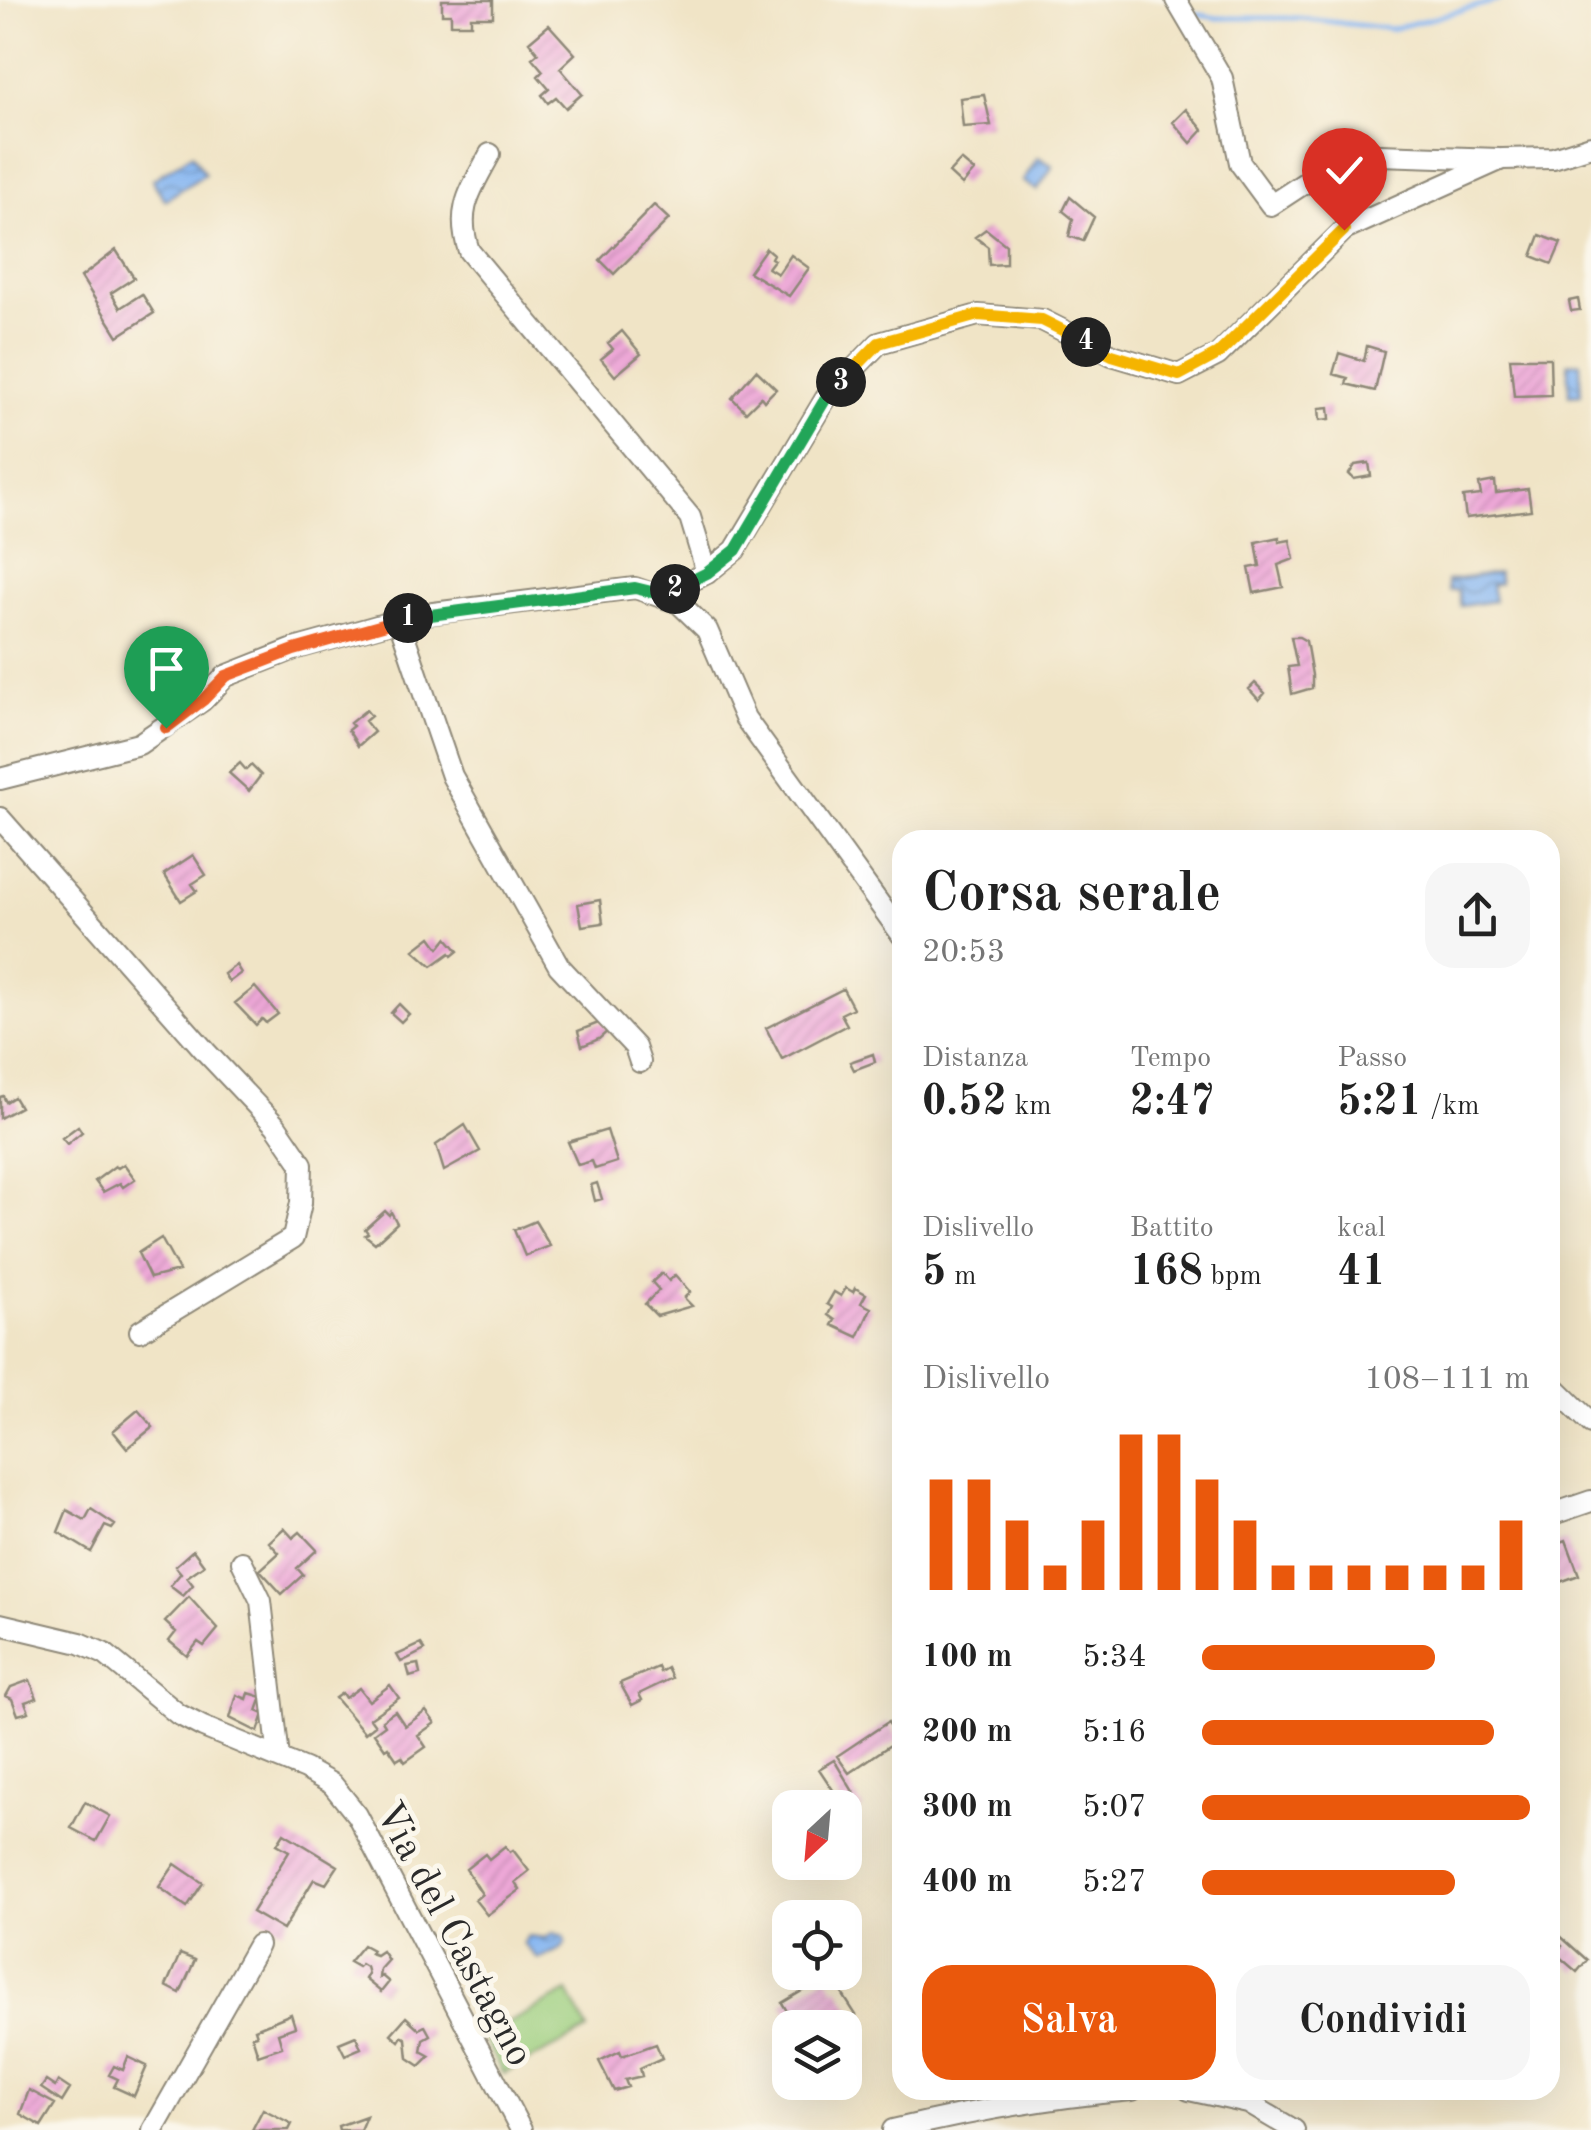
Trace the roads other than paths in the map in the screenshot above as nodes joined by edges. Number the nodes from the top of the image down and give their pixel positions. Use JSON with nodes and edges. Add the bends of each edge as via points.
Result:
{"nodes":[{"id":1,"x":1176,"y":0,"type":"edge"},
{"id":2,"x":1591,"y":146,"type":"edge"},
{"id":3,"x":490,"y":154,"type":"dead end"},
{"id":4,"x":1502,"y":159,"type":"junction"},
{"id":5,"x":707,"y":573,"type":"junction"},
{"id":6,"x":664,"y":595,"type":"junction"},
{"id":7,"x":399,"y":620,"type":"junction"},
{"id":8,"x":0,"y":779,"type":"edge"},
{"id":9,"x":0,"y":818,"type":"edge"},
{"id":10,"x":892,"y":921,"type":"edge"},
{"id":11,"x":640,"y":1062,"type":"dead end"},
{"id":12,"x":140,"y":1330,"type":"dead end"},
{"id":13,"x":1560,"y":1393,"type":"edge"},
{"id":14,"x":1591,"y":1423,"type":"edge"},
{"id":15,"x":1591,"y":1501,"type":"edge"},
{"id":16,"x":1560,"y":1512,"type":"edge"},
{"id":17,"x":242,"y":1562,"type":"dead end"},
{"id":18,"x":0,"y":1624,"type":"edge"},
{"id":19,"x":280,"y":1758,"type":"junction"},
{"id":20,"x":258,"y":1945,"type":"dead end"},
{"id":21,"x":1048,"y":2100,"type":"edge"},
{"id":22,"x":1234,"y":2100,"type":"edge"},
{"id":23,"x":944,"y":2124,"type":"edge"},
{"id":24,"x":154,"y":2130,"type":"edge"},
{"id":25,"x":521,"y":2130,"type":"edge"},
{"id":26,"x":893,"y":2130,"type":"edge"},
{"id":27,"x":1294,"y":2130,"type":"edge"}],
"edges":[{"from":1,"to":4,"type":"street","via":[[1222,78],[1240,163],[1271,205],[1349,154]]},
{"from":2,"to":4,"type":"street","via":[[1553,158]]},
{"from":3,"to":5,"type":"street","via":[[462,213],[469,251],[690,516]]},
{"from":4,"to":5,"type":"street","via":[[1344,230],[1218,354],[1179,375],[1112,355],[1042,320],[978,315],[879,343],[826,398],[736,550]]},
{"from":5,"to":6,"type":"street"},
{"from":6,"to":7,"type":"street","via":[[635,588]]},
{"from":6,"to":10,"type":"street","via":[[706,630],[745,718]]},
{"from":7,"to":8,"type":"street","via":[[226,676],[139,744]]},
{"from":7,"to":11,"type":"street","via":[[452,776],[560,966],[635,1047]]},
{"from":9,"to":12,"type":"street","via":[[276,1126],[302,1164],[293,1238]]},
{"from":13,"to":14,"type":"street"},
{"from":15,"to":16,"type":"street"},
{"from":17,"to":19,"type":"street","via":[[261,1601]]},
{"from":18,"to":19,"type":"street","name":"Via del Castagno","via":[[104,1654],[178,1714]]},
{"from":19,"to":25,"type":"street","name":"Via del Castagno","via":[[332,1784],[357,1815]]},
{"from":20,"to":24,"type":"street"},
{"from":21,"to":23,"type":"street"},
{"from":22,"to":27,"type":"street"},
{"from":23,"to":26,"type":"street"}]}
